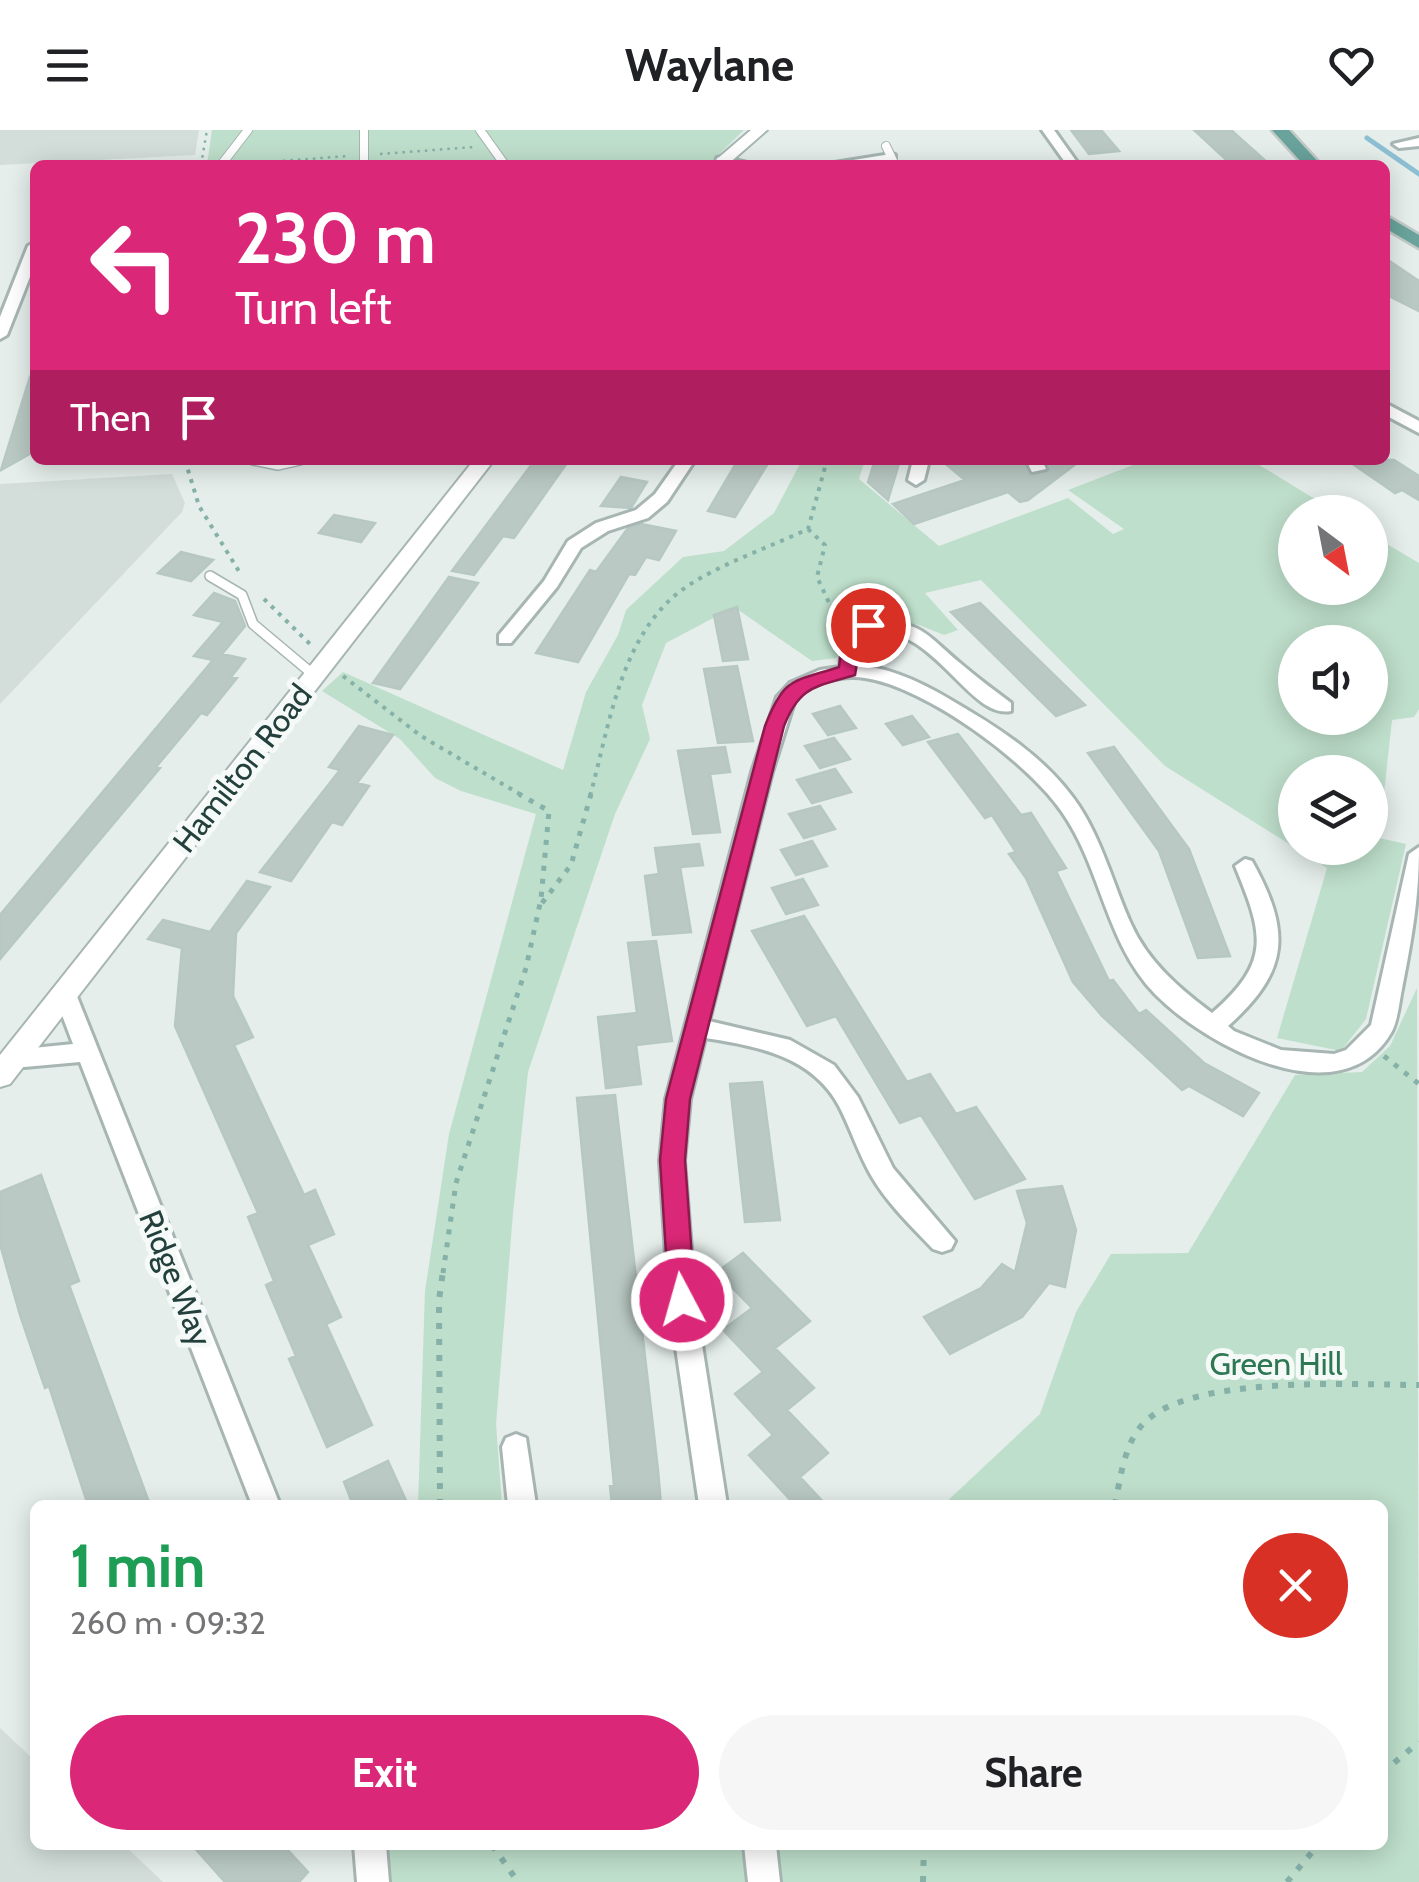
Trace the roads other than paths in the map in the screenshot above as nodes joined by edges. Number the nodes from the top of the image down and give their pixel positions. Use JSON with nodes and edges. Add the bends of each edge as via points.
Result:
{"nodes":[{"id":1,"x":248,"y":130,"type":"edge"},
{"id":2,"x":364,"y":130,"type":"edge"},
{"id":3,"x":480,"y":130,"type":"edge"},
{"id":4,"x":760,"y":130,"type":"edge"},
{"id":5,"x":1048,"y":130,"type":"edge"},
{"id":6,"x":1280,"y":130,"type":"edge"},
{"id":7,"x":1419,"y":142,"type":"edge"},
{"id":8,"x":1398,"y":144,"type":"dead end"},
{"id":9,"x":891,"y":156,"type":"edge"},
{"id":10,"x":225,"y":160,"type":"edge"},
{"id":11,"x":364,"y":160,"type":"edge"},
{"id":12,"x":501,"y":160,"type":"edge"},
{"id":13,"x":723,"y":160,"type":"edge"},
{"id":14,"x":863,"y":160,"type":"edge"},
{"id":15,"x":1069,"y":160,"type":"edge"},
{"id":16,"x":1308,"y":160,"type":"edge"},
{"id":17,"x":1390,"y":224,"type":"edge"},
{"id":18,"x":1419,"y":244,"type":"edge"},
{"id":19,"x":30,"y":255,"type":"edge"},
{"id":20,"x":7,"y":298,"type":"edge"},
{"id":21,"x":0,"y":335,"type":"edge"},
{"id":22,"x":1390,"y":411,"type":"edge"},
{"id":23,"x":1419,"y":428,"type":"edge"},
{"id":24,"x":480,"y":465,"type":"edge"},
{"id":25,"x":684,"y":465,"type":"edge"},
{"id":26,"x":920,"y":465,"type":"edge"},
{"id":27,"x":916,"y":480,"type":"dead end"},
{"id":28,"x":210,"y":576,"type":"dead end"},
{"id":29,"x":505,"y":639,"type":"dead end"},
{"id":30,"x":320,"y":669,"type":"junction"},
{"id":31,"x":848,"y":670,"type":"junction"},
{"id":32,"x":1004,"y":707,"type":"dead end"},
{"id":33,"x":1419,"y":854,"type":"edge"},
{"id":34,"x":1246,"y":866,"type":"dead end"},
{"id":35,"x":65,"y":994,"type":"junction"},
{"id":36,"x":1211,"y":1027,"type":"junction"},
{"id":37,"x":697,"y":1028,"type":"junction"},
{"id":38,"x":85,"y":1052,"type":"junction"},
{"id":39,"x":6,"y":1068,"type":"edge"},
{"id":40,"x":942,"y":1241,"type":"dead end"},
{"id":41,"x":516,"y":1447,"type":"dead end"},
{"id":42,"x":264,"y":1500,"type":"edge"},
{"id":43,"x":521,"y":1500,"type":"edge"},
{"id":44,"x":712,"y":1500,"type":"edge"},
{"id":45,"x":370,"y":1850,"type":"edge"},
{"id":46,"x":761,"y":1850,"type":"edge"},
{"id":47,"x":373,"y":1882,"type":"edge"},
{"id":48,"x":764,"y":1882,"type":"edge"}],
"edges":[{"from":1,"to":10,"type":"lane"},
{"from":2,"to":11,"type":"lane"},
{"from":3,"to":12,"type":"lane"},
{"from":4,"to":13,"type":"street"},
{"from":5,"to":15,"type":"street"},
{"from":6,"to":16,"type":"main road"},
{"from":7,"to":8,"type":"street"},
{"from":9,"to":14,"type":"street"},
{"from":17,"to":18,"type":"main road"},
{"from":19,"to":20,"type":"street"},
{"from":20,"to":21,"type":"street"},
{"from":22,"to":23,"type":"street"},
{"from":24,"to":30,"type":"street","name":"Hamilton Road"},
{"from":25,"to":29,"type":"street","via":[[642,514],[574,545]]},
{"from":26,"to":27,"type":"street"},
{"from":28,"to":30,"type":"lane","via":[[242,595],[253,624]]},
{"from":30,"to":35,"type":"street","name":"Hamilton Road"},
{"from":31,"to":32,"type":"street","via":[[854,631],[878,624],[921,635]]},
{"from":31,"to":36,"type":"street","via":[[929,695],[998,736],[1035,768],[1070,808],[1094,850],[1139,958]]},
{"from":31,"to":37,"type":"street","via":[[797,687],[781,706]]},
{"from":33,"to":36,"type":"street","via":[[1382,1029],[1370,1044],[1344,1060],[1310,1064],[1256,1052]]},
{"from":34,"to":36,"type":"street","via":[[1270,934],[1250,994]]},
{"from":35,"to":38,"type":"street","name":"Ridge Way"},
{"from":35,"to":39,"type":"street","name":"Hamilton Road"},
{"from":37,"to":40,"type":"street","via":[[793,1050],[826,1071],[844,1092],[880,1170]]},
{"from":37,"to":44,"type":"street","via":[[678,1099],[674,1225]]},
{"from":38,"to":39,"type":"street"},
{"from":38,"to":42,"type":"street","name":"Ridge Way"},
{"from":41,"to":43,"type":"street"},
{"from":45,"to":47,"type":"street"},
{"from":46,"to":48,"type":"street"}]}
